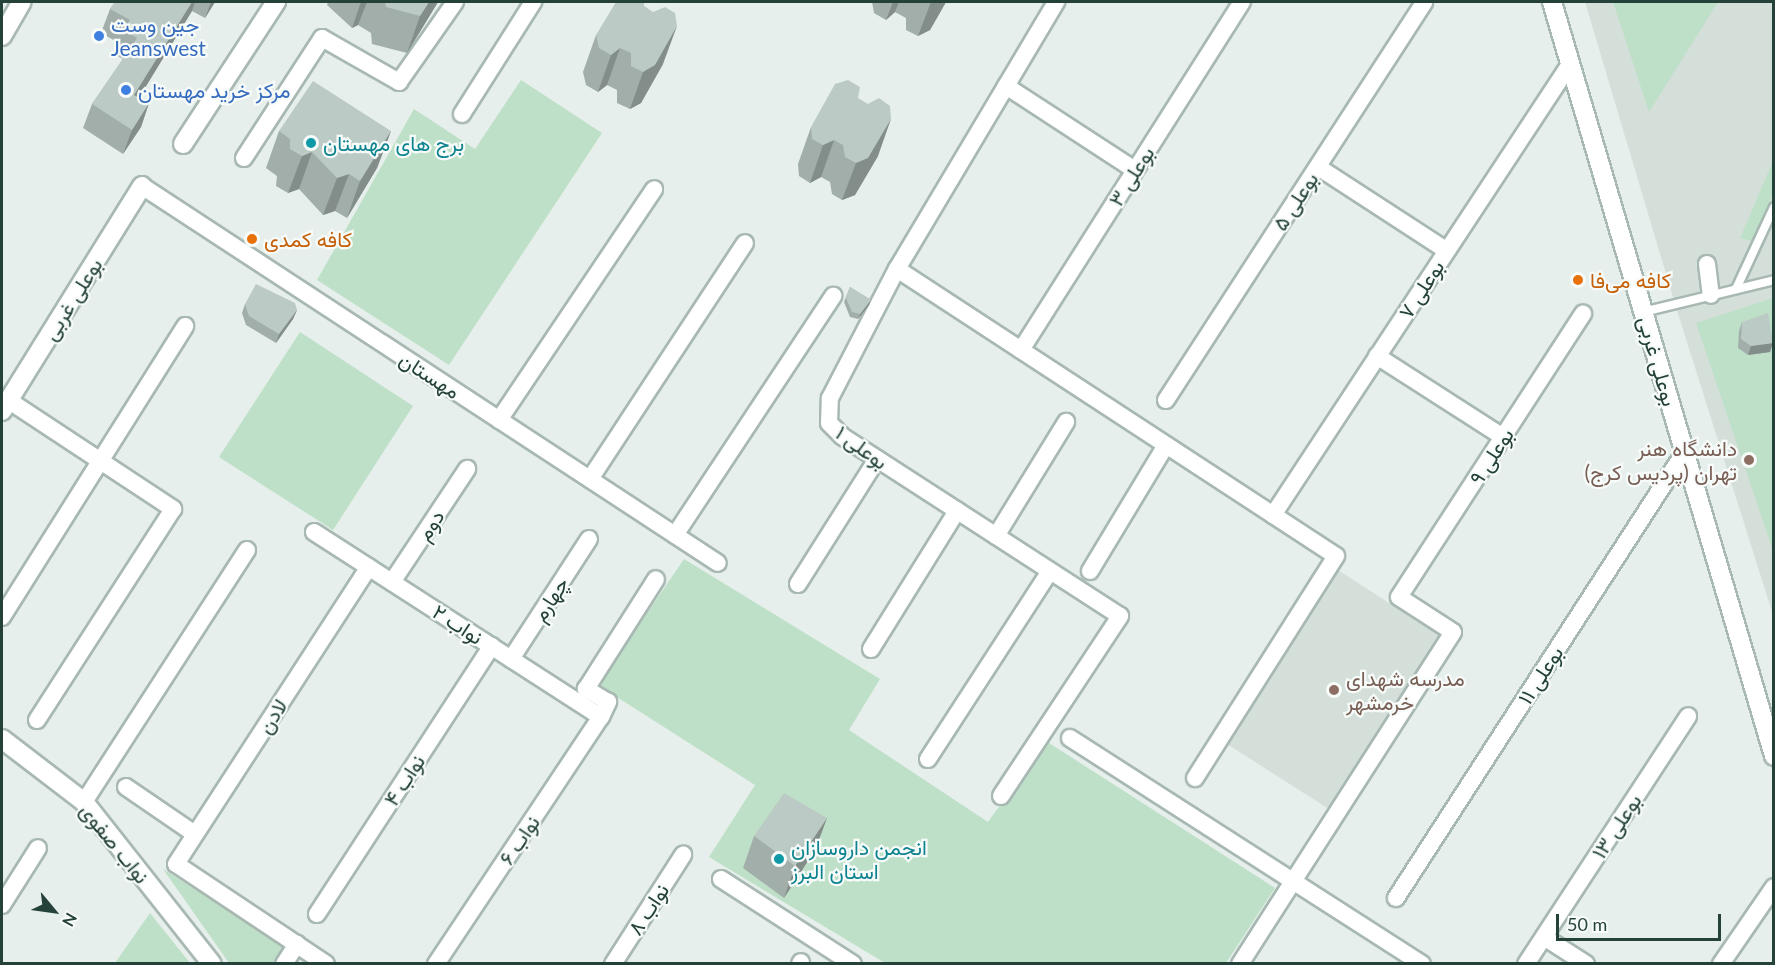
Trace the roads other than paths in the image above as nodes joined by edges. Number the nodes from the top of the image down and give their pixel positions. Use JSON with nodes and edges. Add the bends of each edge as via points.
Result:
{"nodes":[{"id":1,"x":22,"y":2,"type":"edge"},
{"id":2,"x":276,"y":2,"type":"edge"},
{"id":3,"x":455,"y":2,"type":"edge"},
{"id":4,"x":533,"y":2,"type":"edge"},
{"id":5,"x":1056,"y":2,"type":"edge"},
{"id":6,"x":1242,"y":2,"type":"edge"},
{"id":7,"x":1424,"y":2,"type":"edge"},
{"id":8,"x":1552,"y":2,"type":"edge"},
{"id":9,"x":2,"y":36,"type":"edge"},
{"id":10,"x":1570,"y":64,"type":"junction"},
{"id":11,"x":1006,"y":86,"type":"junction"},
{"id":12,"x":462,"y":114,"type":"dead end"},
{"id":13,"x":183,"y":144,"type":"dead end"},
{"id":14,"x":244,"y":158,"type":"dead end"},
{"id":15,"x":1318,"y":167,"type":"junction"},
{"id":16,"x":1135,"y":170,"type":"junction"},
{"id":17,"x":142,"y":186,"type":"joint"},
{"id":18,"x":654,"y":189,"type":"dead end"},
{"id":19,"x":1773,"y":207,"type":"edge"},
{"id":20,"x":745,"y":243,"type":"dead end"},
{"id":21,"x":1446,"y":250,"type":"junction"},
{"id":22,"x":1707,"y":264,"type":"dead end"},
{"id":23,"x":897,"y":269,"type":"junction"},
{"id":24,"x":1773,"y":280,"type":"edge"},
{"id":25,"x":1736,"y":289,"type":"junction"},
{"id":26,"x":1710,"y":295,"type":"junction"},
{"id":27,"x":833,"y":296,"type":"dead end"},
{"id":28,"x":1643,"y":312,"type":"junction"},
{"id":29,"x":1583,"y":314,"type":"dead end"},
{"id":30,"x":185,"y":326,"type":"dead end"},
{"id":31,"x":1021,"y":350,"type":"junction"},
{"id":32,"x":1377,"y":356,"type":"junction"},
{"id":33,"x":1166,"y":400,"type":"dead end"},
{"id":34,"x":5,"y":406,"type":"edge"},
{"id":35,"x":499,"y":420,"type":"junction"},
{"id":36,"x":1066,"y":422,"type":"dead end"},
{"id":37,"x":1503,"y":436,"type":"junction"},
{"id":38,"x":1166,"y":445,"type":"junction"},
{"id":39,"x":1684,"y":453,"type":"junction"},
{"id":40,"x":878,"y":459,"type":"junction"},
{"id":41,"x":99,"y":461,"type":"junction"},
{"id":42,"x":467,"y":469,"type":"dead end"},
{"id":43,"x":590,"y":479,"type":"junction"},
{"id":44,"x":957,"y":510,"type":"junction"},
{"id":45,"x":1273,"y":515,"type":"junction"},
{"id":46,"x":314,"y":532,"type":"dead end"},
{"id":47,"x":675,"y":535,"type":"junction"},
{"id":48,"x":996,"y":536,"type":"junction"},
{"id":49,"x":588,"y":538,"type":"dead end"},
{"id":50,"x":247,"y":550,"type":"dead end"},
{"id":51,"x":717,"y":563,"type":"dead end"},
{"id":52,"x":369,"y":567,"type":"junction"},
{"id":53,"x":1050,"y":571,"type":"junction"},
{"id":54,"x":1090,"y":571,"type":"dead end"},
{"id":55,"x":656,"y":579,"type":"dead end"},
{"id":56,"x":392,"y":582,"type":"junction"},
{"id":57,"x":798,"y":584,"type":"dead end"},
{"id":58,"x":2,"y":617,"type":"edge"},
{"id":59,"x":492,"y":646,"type":"junction"},
{"id":60,"x":871,"y":648,"type":"dead end"},
{"id":61,"x":511,"y":659,"type":"junction"},
{"id":62,"x":1688,"y":716,"type":"dead end"},
{"id":63,"x":601,"y":717,"type":"junction"},
{"id":64,"x":37,"y":720,"type":"dead end"},
{"id":65,"x":1070,"y":738,"type":"dead end"},
{"id":66,"x":2,"y":739,"type":"edge"},
{"id":67,"x":1773,"y":756,"type":"edge"},
{"id":68,"x":928,"y":759,"type":"dead end"},
{"id":69,"x":1195,"y":778,"type":"dead end"},
{"id":70,"x":126,"y":787,"type":"dead end"},
{"id":71,"x":1001,"y":796,"type":"dead end"},
{"id":72,"x":84,"y":802,"type":"junction"},
{"id":73,"x":195,"y":834,"type":"junction"},
{"id":74,"x":39,"y":848,"type":"dead end"},
{"id":75,"x":683,"y":855,"type":"dead end"},
{"id":76,"x":721,"y":879,"type":"dead end"},
{"id":77,"x":1294,"y":882,"type":"junction"},
{"id":78,"x":1773,"y":887,"type":"edge"},
{"id":79,"x":1396,"y":898,"type":"dead end"},
{"id":80,"x":2,"y":905,"type":"edge"},
{"id":81,"x":317,"y":914,"type":"dead end"},
{"id":82,"x":1544,"y":936,"type":"junction"},
{"id":83,"x":297,"y":944,"type":"junction"},
{"id":84,"x":212,"y":963,"type":"edge"},
{"id":85,"x":284,"y":963,"type":"edge"},
{"id":86,"x":326,"y":963,"type":"edge"},
{"id":87,"x":436,"y":963,"type":"edge"},
{"id":88,"x":613,"y":963,"type":"edge"},
{"id":89,"x":853,"y":963,"type":"edge"},
{"id":90,"x":1240,"y":963,"type":"edge"},
{"id":91,"x":1422,"y":963,"type":"edge"},
{"id":92,"x":1526,"y":963,"type":"edge"},
{"id":93,"x":1586,"y":963,"type":"edge"},
{"id":94,"x":1721,"y":963,"type":"edge"}],
"edges":[{"from":1,"to":9,"type":"street"},
{"from":2,"to":13,"type":"street"},
{"from":3,"to":14,"type":"street","via":[[399,82],[322,38]]},
{"from":4,"to":12,"type":"street"},
{"from":5,"to":11,"type":"street","name":"بوعلی ۱"},
{"from":6,"to":16,"type":"street","name":"بوعلی ۳"},
{"from":7,"to":15,"type":"street","name":"بوعلی ۵"},
{"from":8,"to":10,"type":"street","name":"بوعلی غربی"},
{"from":10,"to":21,"type":"street","name":"بوعلی ۷"},
{"from":10,"to":28,"type":"street","name":"بوعلی غربی"},
{"from":11,"to":16,"type":"street"},
{"from":11,"to":23,"type":"street","name":"بوعلی ۱"},
{"from":15,"to":21,"type":"street"},
{"from":15,"to":33,"type":"street","name":"بوعلی ۵"},
{"from":16,"to":31,"type":"street","name":"بوعلی ۳"},
{"from":17,"to":34,"type":"street","name":"بوعلی غربی"},
{"from":17,"to":35,"type":"street","name":"مهستان"},
{"from":18,"to":35,"type":"street"},
{"from":19,"to":25,"type":"lane"},
{"from":20,"to":43,"type":"street"},
{"from":21,"to":32,"type":"street","name":"بوعلی ۷"},
{"from":22,"to":26,"type":"street"},
{"from":23,"to":31,"type":"street"},
{"from":23,"to":40,"type":"street","name":"بوعلی ۱","via":[[830,398],[829,423]]},
{"from":24,"to":25,"type":"lane"},
{"from":25,"to":26,"type":"lane"},
{"from":26,"to":28,"type":"lane"},
{"from":27,"to":47,"type":"street"},
{"from":28,"to":39,"type":"street","name":"بوعلی غربی"},
{"from":29,"to":37,"type":"street","name":"بوعلی ۹"},
{"from":30,"to":41,"type":"street"},
{"from":31,"to":38,"type":"street"},
{"from":32,"to":37,"type":"street"},
{"from":32,"to":45,"type":"street","name":"بوعلی ۷"},
{"from":34,"to":41,"type":"street"},
{"from":35,"to":43,"type":"street","name":"مهستان"},
{"from":36,"to":48,"type":"street"},
{"from":37,"to":77,"type":"street","name":"بوعلی ۹","via":[[1399,597],[1453,632]]},
{"from":38,"to":45,"type":"street"},
{"from":38,"to":54,"type":"street"},
{"from":39,"to":67,"type":"street","name":"بوعلی غربی"},
{"from":39,"to":79,"type":"street","name":"بوعلی ۱۱"},
{"from":40,"to":44,"type":"street","name":"بوعلی ۱"},
{"from":40,"to":57,"type":"street"},
{"from":41,"to":58,"type":"street"},
{"from":41,"to":64,"type":"street","via":[[173,509]]},
{"from":42,"to":56,"type":"street","name":"دوم"},
{"from":43,"to":47,"type":"street","name":"مهستان"},
{"from":44,"to":48,"type":"street","name":"بوعلی ۱"},
{"from":44,"to":60,"type":"street"},
{"from":45,"to":69,"type":"street","via":[[1336,556]]},
{"from":46,"to":52,"type":"street","name":"نواب ۲"},
{"from":47,"to":51,"type":"street","name":"مهستان"},
{"from":48,"to":53,"type":"street","name":"بوعلی ۱"},
{"from":49,"to":61,"type":"street","name":"چهارم"},
{"from":50,"to":72,"type":"street"},
{"from":52,"to":56,"type":"street","name":"نواب ۲"},
{"from":52,"to":73,"type":"street","name":"لادن"},
{"from":53,"to":68,"type":"street"},
{"from":53,"to":71,"type":"street","name":"بوعلی ۱","via":[[1120,616]]},
{"from":55,"to":63,"type":"street","via":[[586,689],[608,702]]},
{"from":56,"to":59,"type":"street","name":"نواب ۲"},
{"from":59,"to":61,"type":"street","name":"نواب ۲"},
{"from":59,"to":81,"type":"street","name":"نواب ۴"},
{"from":61,"to":63,"type":"street","name":"نواب ۲"},
{"from":62,"to":82,"type":"street","name":"بوعلی ۱۳"},
{"from":63,"to":87,"type":"street","name":"نواب ۶"},
{"from":65,"to":77,"type":"street"},
{"from":66,"to":72,"type":"street","name":"نواب صفوی"},
{"from":70,"to":73,"type":"street"},
{"from":72,"to":84,"type":"street","name":"نواب صفوی"},
{"from":73,"to":83,"type":"street","name":"لادن","via":[[176,864]]},
{"from":74,"to":80,"type":"street"},
{"from":75,"to":88,"type":"street","name":"نواب ۸"},
{"from":76,"to":89,"type":"street"},
{"from":77,"to":90,"type":"street"},
{"from":77,"to":91,"type":"street"},
{"from":78,"to":94,"type":"street"},
{"from":82,"to":92,"type":"street","name":"بوعلی ۱۳"},
{"from":82,"to":93,"type":"street"},
{"from":83,"to":85,"type":"street"},
{"from":83,"to":86,"type":"street"}]}
